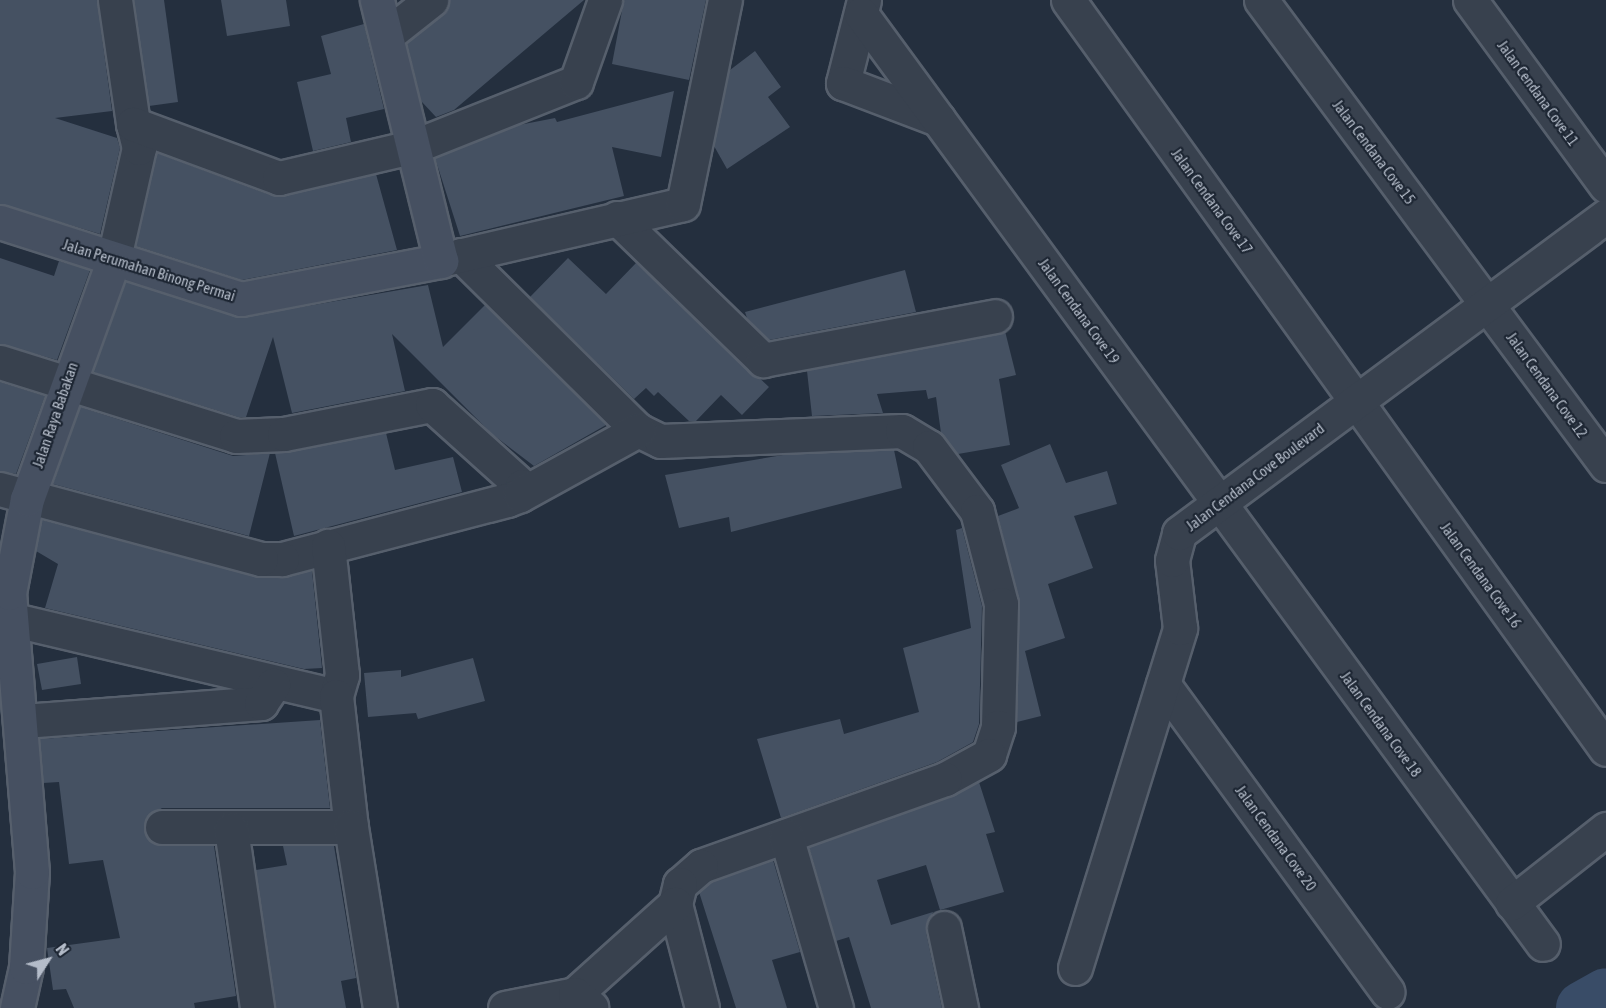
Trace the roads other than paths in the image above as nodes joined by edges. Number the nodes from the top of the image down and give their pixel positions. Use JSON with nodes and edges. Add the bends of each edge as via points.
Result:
{"nodes":[{"id":1,"x":115,"y":0,"type":"edge"},
{"id":2,"x":377,"y":0,"type":"edge"},
{"id":3,"x":431,"y":0,"type":"edge"},
{"id":4,"x":604,"y":0,"type":"edge"},
{"id":5,"x":725,"y":0,"type":"edge"},
{"id":6,"x":1068,"y":0,"type":"edge"},
{"id":7,"x":1261,"y":0,"type":"edge"},
{"id":8,"x":1470,"y":0,"type":"edge"},
{"id":9,"x":863,"y":7,"type":"edge"},
{"id":10,"x":388,"y":34,"type":"junction"},
{"id":11,"x":938,"y":119,"type":"junction"},
{"id":12,"x":133,"y":124,"type":"junction"},
{"id":13,"x":415,"y":146,"type":"junction"},
{"id":14,"x":1606,"y":186,"type":"edge"},
{"id":15,"x":1606,"y":216,"type":"edge"},
{"id":16,"x":617,"y":218,"type":"junction"},
{"id":17,"x":0,"y":222,"type":"edge"},
{"id":18,"x":451,"y":258,"type":"junction"},
{"id":19,"x":113,"y":262,"type":"junction"},
{"id":20,"x":1487,"y":304,"type":"junction"},
{"id":21,"x":995,"y":316,"type":"dead end"},
{"id":22,"x":0,"y":362,"type":"edge"},
{"id":23,"x":64,"y":386,"type":"junction"},
{"id":24,"x":1356,"y":402,"type":"junction"},
{"id":25,"x":639,"y":430,"type":"junction"},
{"id":26,"x":1606,"y":465,"type":"edge"},
{"id":27,"x":13,"y":494,"type":"edge"},
{"id":28,"x":520,"y":495,"type":"junction"},
{"id":29,"x":1220,"y":503,"type":"junction"},
{"id":30,"x":328,"y":546,"type":"junction"},
{"id":31,"x":6,"y":601,"type":"edge"},
{"id":32,"x":1163,"y":684,"type":"junction"},
{"id":33,"x":273,"y":685,"type":"junction"},
{"id":34,"x":336,"y":696,"type":"junction"},
{"id":35,"x":23,"y":722,"type":"junction"},
{"id":36,"x":1606,"y":749,"type":"edge"},
{"id":37,"x":162,"y":827,"type":"dead end"},
{"id":38,"x":351,"y":827,"type":"junction"},
{"id":39,"x":231,"y":829,"type":"junction"},
{"id":40,"x":1606,"y":829,"type":"edge"},
{"id":41,"x":786,"y":836,"type":"junction"},
{"id":42,"x":1512,"y":903,"type":"junction"},
{"id":43,"x":675,"y":904,"type":"junction"},
{"id":44,"x":944,"y":928,"type":"dead end"},
{"id":45,"x":1543,"y":944,"type":"dead end"},
{"id":46,"x":1075,"y":968,"type":"dead end"},
{"id":47,"x":1388,"y":992,"type":"dead end"},
{"id":48,"x":584,"y":1001,"type":"edge"},
{"id":49,"x":0,"y":1004,"type":"edge"},
{"id":50,"x":17,"y":1008,"type":"edge"},
{"id":51,"x":257,"y":1008,"type":"edge"},
{"id":52,"x":381,"y":1008,"type":"edge"},
{"id":53,"x":504,"y":1008,"type":"edge"},
{"id":54,"x":702,"y":1008,"type":"edge"},
{"id":55,"x":836,"y":1008,"type":"edge"},
{"id":56,"x":961,"y":1008,"type":"edge"}],
"edges":[{"from":1,"to":12,"type":"street","name":"Jalan Raya Babakan"},
{"from":2,"to":10,"type":"street"},
{"from":3,"to":10,"type":"street"},
{"from":4,"to":13,"type":"street","via":[[576,82]]},
{"from":5,"to":16,"type":"street","via":[[684,202]]},
{"from":6,"to":24,"type":"street","name":"Jalan Cendana Cove 17"},
{"from":7,"to":20,"type":"street","name":"Jalan Cendana Cove 15"},
{"from":8,"to":14,"type":"street","name":"Jalan Cendana Cove 11"},
{"from":9,"to":11,"type":"street","name":"Jalan Cendana Cove 19"},
{"from":9,"to":11,"type":"street","via":[[843,83]]},
{"from":10,"to":13,"type":"street"},
{"from":11,"to":29,"type":"street","name":"Jalan Cendana Cove 19"},
{"from":12,"to":13,"type":"street","via":[[279,178]]},
{"from":12,"to":19,"type":"street","name":"Jalan Raya Babakan","via":[[139,148]]},
{"from":13,"to":18,"type":"street"},
{"from":15,"to":20,"type":"street","name":"Jalan Cendana Cove Boulevard"},
{"from":16,"to":18,"type":"street"},
{"from":16,"to":21,"type":"street","via":[[763,360]]},
{"from":17,"to":19,"type":"street","name":"Jalan Perumahan Binong Permai"},
{"from":18,"to":19,"type":"street","name":"Jalan Perumahan Binong Permai","via":[[241,299]]},
{"from":18,"to":25,"type":"street"},
{"from":19,"to":23,"type":"street","name":"Jalan Raya Babakan"},
{"from":20,"to":24,"type":"street","name":"Jalan Cendana Cove Boulevard"},
{"from":20,"to":26,"type":"street","name":"Jalan Cendana Cove 12"},
{"from":22,"to":23,"type":"street"},
{"from":23,"to":27,"type":"street","name":"Jalan Raya Babakan"},
{"from":23,"to":28,"type":"street","via":[[236,436],[284,434],[432,405],[519,479]]},
{"from":24,"to":29,"type":"street","name":"Jalan Cendana Cove Boulevard"},
{"from":24,"to":36,"type":"street","name":"Jalan Cendana Cove 16"},
{"from":25,"to":28,"type":"street"},
{"from":25,"to":41,"type":"street","via":[[661,441],[902,431],[929,447],[977,511],[1001,604],[998,727],[989,755],[945,779]]},
{"from":27,"to":30,"type":"street","via":[[261,559]]},
{"from":27,"to":31,"type":"street","name":"Jalan Raya Babakan"},
{"from":28,"to":30,"type":"street"},
{"from":29,"to":32,"type":"street","name":"Jalan Cendana Cove Boulevard","via":[[1179,533],[1172,560],[1180,628]]},
{"from":29,"to":42,"type":"street","name":"Jalan Cendana Cove 18"},
{"from":30,"to":34,"type":"street","via":[[342,675]]},
{"from":31,"to":33,"type":"street"},
{"from":31,"to":35,"type":"street","name":"Jalan Raya Babakan"},
{"from":32,"to":46,"type":"street","name":"Jalan Cendana Cove Boulevard"},
{"from":32,"to":47,"type":"street","name":"Jalan Cendana Cove 20"},
{"from":33,"to":34,"type":"street"},
{"from":33,"to":35,"type":"street","via":[[261,703]]},
{"from":34,"to":38,"type":"street"},
{"from":35,"to":50,"type":"street","name":"Jalan Raya Babakan","via":[[32,872],[26,967]]},
{"from":37,"to":39,"type":"street"},
{"from":38,"to":39,"type":"street"},
{"from":38,"to":52,"type":"street"},
{"from":39,"to":51,"type":"street"},
{"from":40,"to":42,"type":"street"},
{"from":41,"to":43,"type":"street","via":[[701,866],[681,884]]},
{"from":41,"to":55,"type":"street"},
{"from":42,"to":45,"type":"street","name":"Jalan Cendana Cove 18"},
{"from":43,"to":48,"type":"street"},
{"from":43,"to":54,"type":"street"},
{"from":44,"to":56,"type":"street"},
{"from":48,"to":53,"type":"street"},
{"from":49,"to":50,"type":"street"}]}
